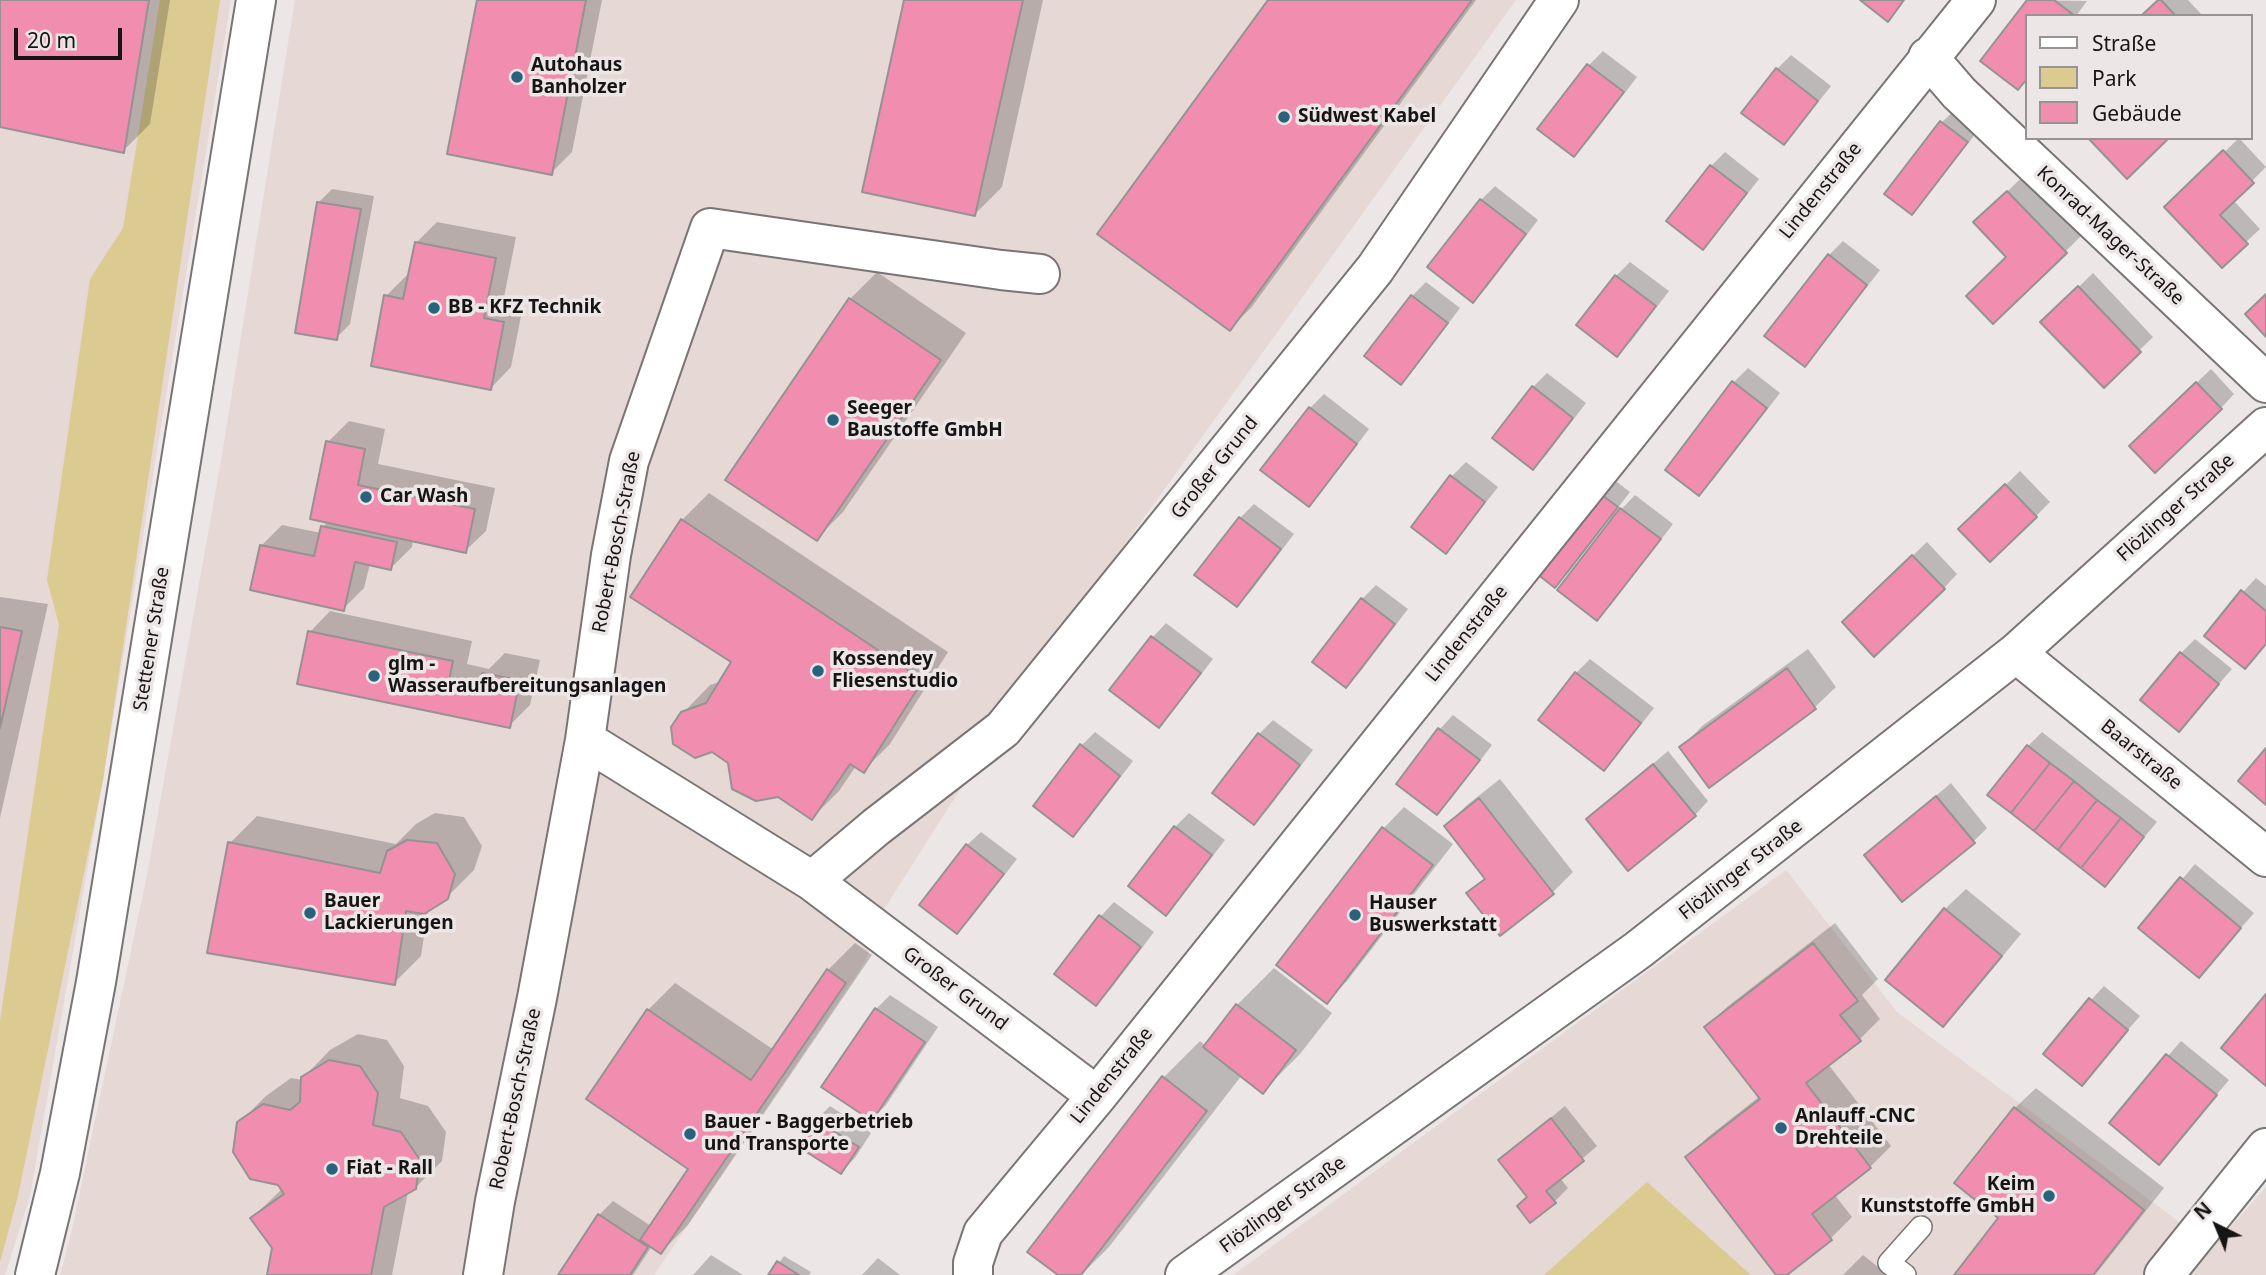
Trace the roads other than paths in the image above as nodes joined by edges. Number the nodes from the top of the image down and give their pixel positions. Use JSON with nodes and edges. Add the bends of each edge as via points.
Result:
{"nodes":[{"id":1,"x":256,"y":0,"type":"edge"},
{"id":2,"x":1559,"y":0,"type":"edge"},
{"id":3,"x":1976,"y":0,"type":"edge"},
{"id":4,"x":1928,"y":57,"type":"junction"},
{"id":5,"x":1040,"y":274,"type":"dead end"},
{"id":6,"x":2266,"y":383,"type":"edge"},
{"id":7,"x":2266,"y":427,"type":"edge"},
{"id":8,"x":2016,"y":653,"type":"junction"},
{"id":9,"x":585,"y":740,"type":"junction"},
{"id":10,"x":2266,"y":857,"type":"edge"},
{"id":11,"x":812,"y":881,"type":"junction"},
{"id":12,"x":1097,"y":1096,"type":"junction"},
{"id":13,"x":2266,"y":1148,"type":"edge"},
{"id":14,"x":1921,"y":1227,"type":"dead end"},
{"id":15,"x":35,"y":1275,"type":"edge"},
{"id":16,"x":483,"y":1275,"type":"edge"},
{"id":17,"x":973,"y":1275,"type":"edge"},
{"id":18,"x":1185,"y":1275,"type":"edge"},
{"id":19,"x":1905,"y":1275,"type":"edge"},
{"id":20,"x":2164,"y":1275,"type":"edge"}],
"edges":[{"from":1,"to":15,"type":"street","name":"Stettener Straße","via":[[96,982]]},
{"from":2,"to":11,"type":"street","name":"Großer Grund","via":[[1375,269],[1003,729]]},
{"from":3,"to":4,"type":"street","name":"Lindenstraße"},
{"from":4,"to":6,"type":"street","name":"Konrad-Mager-Straße","via":[[1959,93]]},
{"from":4,"to":12,"type":"street","name":"Lindenstraße"},
{"from":5,"to":9,"type":"street","name":"Robert-Bosch-Straße","via":[[710,228],[629,461]]},
{"from":7,"to":8,"type":"street","name":"Flözlinger Straße"},
{"from":8,"to":10,"type":"street","name":"Baarstraße"},
{"from":8,"to":18,"type":"street","name":"Flözlinger Straße","via":[[1638,950]]},
{"from":9,"to":11,"type":"street","name":"Großer Grund"},
{"from":9,"to":16,"type":"street","name":"Robert-Bosch-Straße"},
{"from":11,"to":12,"type":"street","name":"Großer Grund"},
{"from":12,"to":17,"type":"street","name":"Lindenstraße","via":[[983,1233]]},
{"from":13,"to":20,"type":"street"},
{"from":14,"to":19,"type":"lane","via":[[1889,1263]]}]}
